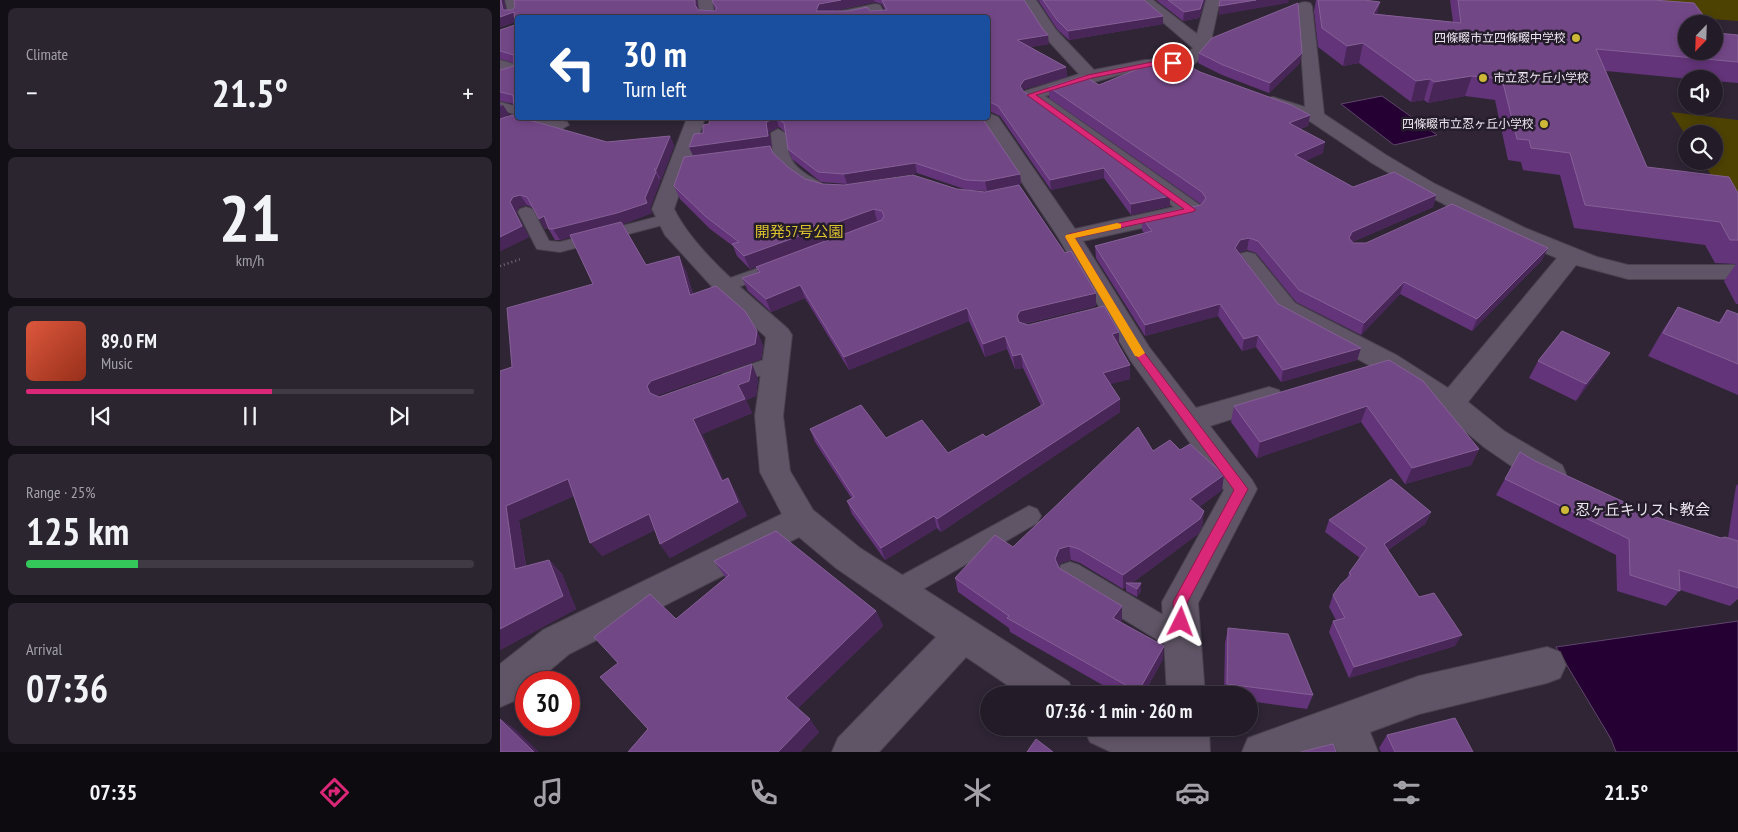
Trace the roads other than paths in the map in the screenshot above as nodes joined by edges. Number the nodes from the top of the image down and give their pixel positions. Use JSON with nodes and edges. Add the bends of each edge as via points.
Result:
{"nodes":[{"id":1,"x":510,"y":0,"type":"edge"},
{"id":2,"x":705,"y":0,"type":"edge"},
{"id":3,"x":1029,"y":0,"type":"edge"},
{"id":4,"x":1144,"y":0,"type":"edge"},
{"id":5,"x":1213,"y":0,"type":"edge"},
{"id":6,"x":1305,"y":6,"type":"dead end"},
{"id":7,"x":709,"y":15,"type":"edge"},
{"id":8,"x":842,"y":15,"type":"edge"},
{"id":9,"x":878,"y":15,"type":"edge"},
{"id":10,"x":513,"y":24,"type":"edge"},
{"id":11,"x":1202,"y":46,"type":"junction"},
{"id":12,"x":1091,"y":77,"type":"junction"},
{"id":13,"x":1254,"y":96,"type":"edge"},
{"id":14,"x":500,"y":106,"type":"edge"},
{"id":15,"x":1315,"y":116,"type":"junction"},
{"id":16,"x":515,"y":117,"type":"edge"},
{"id":17,"x":542,"y":120,"type":"edge"},
{"id":18,"x":696,"y":120,"type":"edge"},
{"id":19,"x":989,"y":120,"type":"edge"},
{"id":20,"x":562,"y":126,"type":"dead end"},
{"id":21,"x":778,"y":133,"type":"dead end"},
{"id":22,"x":782,"y":151,"type":"junction"},
{"id":23,"x":763,"y":154,"type":"edge"},
{"id":24,"x":827,"y":190,"type":"edge"},
{"id":25,"x":526,"y":212,"type":"dead end"},
{"id":26,"x":668,"y":219,"type":"junction"},
{"id":27,"x":1069,"y":237,"type":"junction"},
{"id":28,"x":1572,"y":255,"type":"junction"},
{"id":29,"x":1247,"y":259,"type":"dead end"},
{"id":30,"x":779,"y":266,"type":"edge"},
{"id":31,"x":1738,"y":272,"type":"edge"},
{"id":32,"x":725,"y":286,"type":"junction"},
{"id":33,"x":775,"y":363,"type":"junction"},
{"id":34,"x":1388,"y":363,"type":"junction"},
{"id":35,"x":1350,"y":374,"type":"edge"},
{"id":36,"x":712,"y":386,"type":"edge"},
{"id":37,"x":1294,"y":390,"type":"edge"},
{"id":38,"x":1451,"y":404,"type":"junction"},
{"id":39,"x":1190,"y":421,"type":"junction"},
{"id":40,"x":1579,"y":487,"type":"edge"},
{"id":41,"x":1030,"y":516,"type":"dead end"},
{"id":42,"x":802,"y":520,"type":"junction"},
{"id":43,"x":1070,"y":573,"type":"edge"},
{"id":44,"x":896,"y":591,"type":"junction"},
{"id":45,"x":964,"y":634,"type":"junction"},
{"id":46,"x":1183,"y":641,"type":"junction"},
{"id":47,"x":1547,"y":665,"type":"dead end"},
{"id":48,"x":1042,"y":686,"type":"edge"},
{"id":49,"x":1186,"y":686,"type":"edge"},
{"id":50,"x":500,"y":688,"type":"edge"},
{"id":51,"x":1119,"y":736,"type":"edge"},
{"id":52,"x":1189,"y":736,"type":"edge"},
{"id":53,"x":1351,"y":737,"type":"edge"},
{"id":54,"x":852,"y":752,"type":"edge"},
{"id":55,"x":1168,"y":752,"type":"edge"},
{"id":56,"x":1190,"y":752,"type":"edge"},
{"id":57,"x":1262,"y":752,"type":"edge"}],
"edges":[{"from":1,"to":10,"type":"lane"},
{"from":2,"to":7,"type":"street"},
{"from":3,"to":12,"type":"street","via":[[1050,33]]},
{"from":4,"to":11,"type":"street"},
{"from":5,"to":11,"type":"street"},
{"from":6,"to":15,"type":"street"},
{"from":8,"to":9,"type":"street","via":[[874,8]]},
{"from":11,"to":12,"type":"street","via":[[1191,68],[1162,62]]},
{"from":12,"to":27,"type":"street","via":[[1031,95],[1192,210]]},
{"from":13,"to":15,"type":"street"},
{"from":14,"to":16,"type":"lane"},
{"from":15,"to":28,"type":"street","via":[[1449,206]]},
{"from":17,"to":20,"type":"lane"},
{"from":18,"to":26,"type":"street","via":[[688,164],[663,209]]},
{"from":19,"to":27,"type":"street","via":[[1026,190]]},
{"from":21,"to":22,"type":"lane"},
{"from":22,"to":23,"type":"lane"},
{"from":22,"to":24,"type":"lane","via":[[783,161],[799,176],[815,187]]},
{"from":25,"to":26,"type":"lane","via":[[543,245],[560,247]]},
{"from":26,"to":32,"type":"street","via":[[673,230]]},
{"from":27,"to":39,"type":"street","via":[[1104,312]]},
{"from":28,"to":31,"type":"street","via":[[1628,272]]},
{"from":28,"to":38,"type":"street"},
{"from":29,"to":34,"type":"street","via":[[1286,309]]},
{"from":30,"to":32,"type":"lane"},
{"from":32,"to":33,"type":"street","via":[[779,335]]},
{"from":33,"to":36,"type":"lane"},
{"from":33,"to":42,"type":"street","via":[[768,416],[774,472]]},
{"from":34,"to":35,"type":"street"},
{"from":34,"to":38,"type":"street"},
{"from":37,"to":39,"type":"street"},
{"from":38,"to":40,"type":"street","via":[[1494,440],[1537,467]]},
{"from":39,"to":46,"type":"street","via":[[1241,489],[1180,602]]},
{"from":41,"to":44,"type":"lane"},
{"from":42,"to":44,"type":"street","via":[[848,558]]},
{"from":42,"to":50,"type":"street","via":[[556,642]]},
{"from":43,"to":46,"type":"lane"},
{"from":44,"to":45,"type":"street"},
{"from":45,"to":48,"type":"street"},
{"from":45,"to":54,"type":"street"},
{"from":46,"to":49,"type":"street"},
{"from":47,"to":53,"type":"street","via":[[1419,694]]},
{"from":51,"to":55,"type":"street"},
{"from":52,"to":56,"type":"street"},
{"from":53,"to":57,"type":"street"}]}
